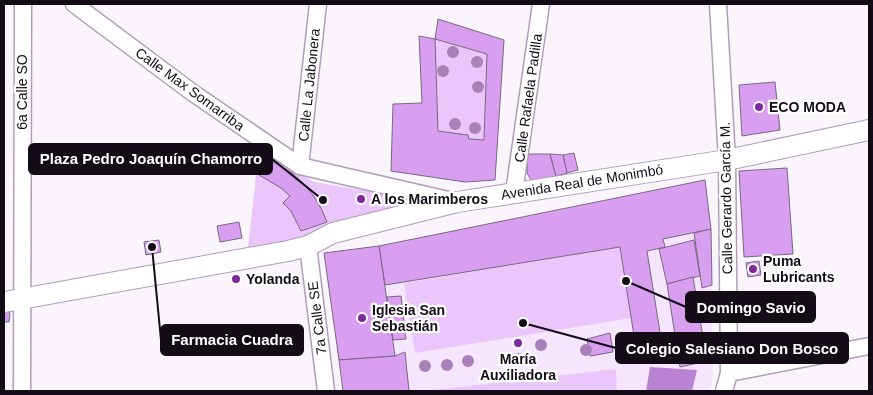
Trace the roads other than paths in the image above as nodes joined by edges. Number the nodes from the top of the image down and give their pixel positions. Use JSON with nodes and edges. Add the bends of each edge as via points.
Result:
{"nodes":[{"id":1,"x":23,"y":4,"type":"edge"},
{"id":2,"x":74,"y":4,"type":"edge"},
{"id":3,"x":318,"y":4,"type":"edge"},
{"id":4,"x":541,"y":4,"type":"edge"},
{"id":5,"x":718,"y":4,"type":"edge"},
{"id":6,"x":869,"y":130,"type":"edge"},
{"id":7,"x":727,"y":160,"type":"junction"},
{"id":8,"x":300,"y":166,"type":"junction"},
{"id":9,"x":514,"y":193,"type":"junction"},
{"id":10,"x":457,"y":202,"type":"junction"},
{"id":11,"x":308,"y":246,"type":"junction"},
{"id":12,"x":13,"y":301,"type":"edge"},
{"id":13,"x":869,"y":346,"type":"edge"},
{"id":14,"x":729,"y":373,"type":"junction"},
{"id":15,"x":22,"y":391,"type":"edge"},
{"id":16,"x":326,"y":391,"type":"edge"},
{"id":17,"x":724,"y":391,"type":"edge"}],
"edges":[{"from":1,"to":12,"type":"street","name":"6a Calle SO"},
{"from":2,"to":8,"type":"street","name":"Calle Max Somarriba"},
{"from":3,"to":8,"type":"street","name":"Calle La Jabonera"},
{"from":4,"to":9,"type":"street","name":"Calle Rafaela Padilla"},
{"from":5,"to":7,"type":"street","name":"Calle Gerardo García M."},
{"from":6,"to":7,"type":"street","name":"Avenida Real de Monimbó"},
{"from":7,"to":9,"type":"street","name":"Avenida Real de Monimbó"},
{"from":7,"to":14,"type":"street","name":"Calle Gerardo García M."},
{"from":8,"to":10,"type":"street","name":"Calle Max Somarriba"},
{"from":9,"to":10,"type":"street","name":"Avenida Real de Monimbó"},
{"from":10,"to":11,"type":"street","name":"Avenida Real de Monimbó","via":[[333,233]]},
{"from":11,"to":12,"type":"street","name":"Avenida Real de Monimbó"},
{"from":11,"to":16,"type":"street","name":"7a Calle SE"},
{"from":12,"to":15,"type":"street","name":"6a Calle SO"},
{"from":13,"to":14,"type":"street"},
{"from":14,"to":17,"type":"street","name":"Calle Gerardo García M."}]}
